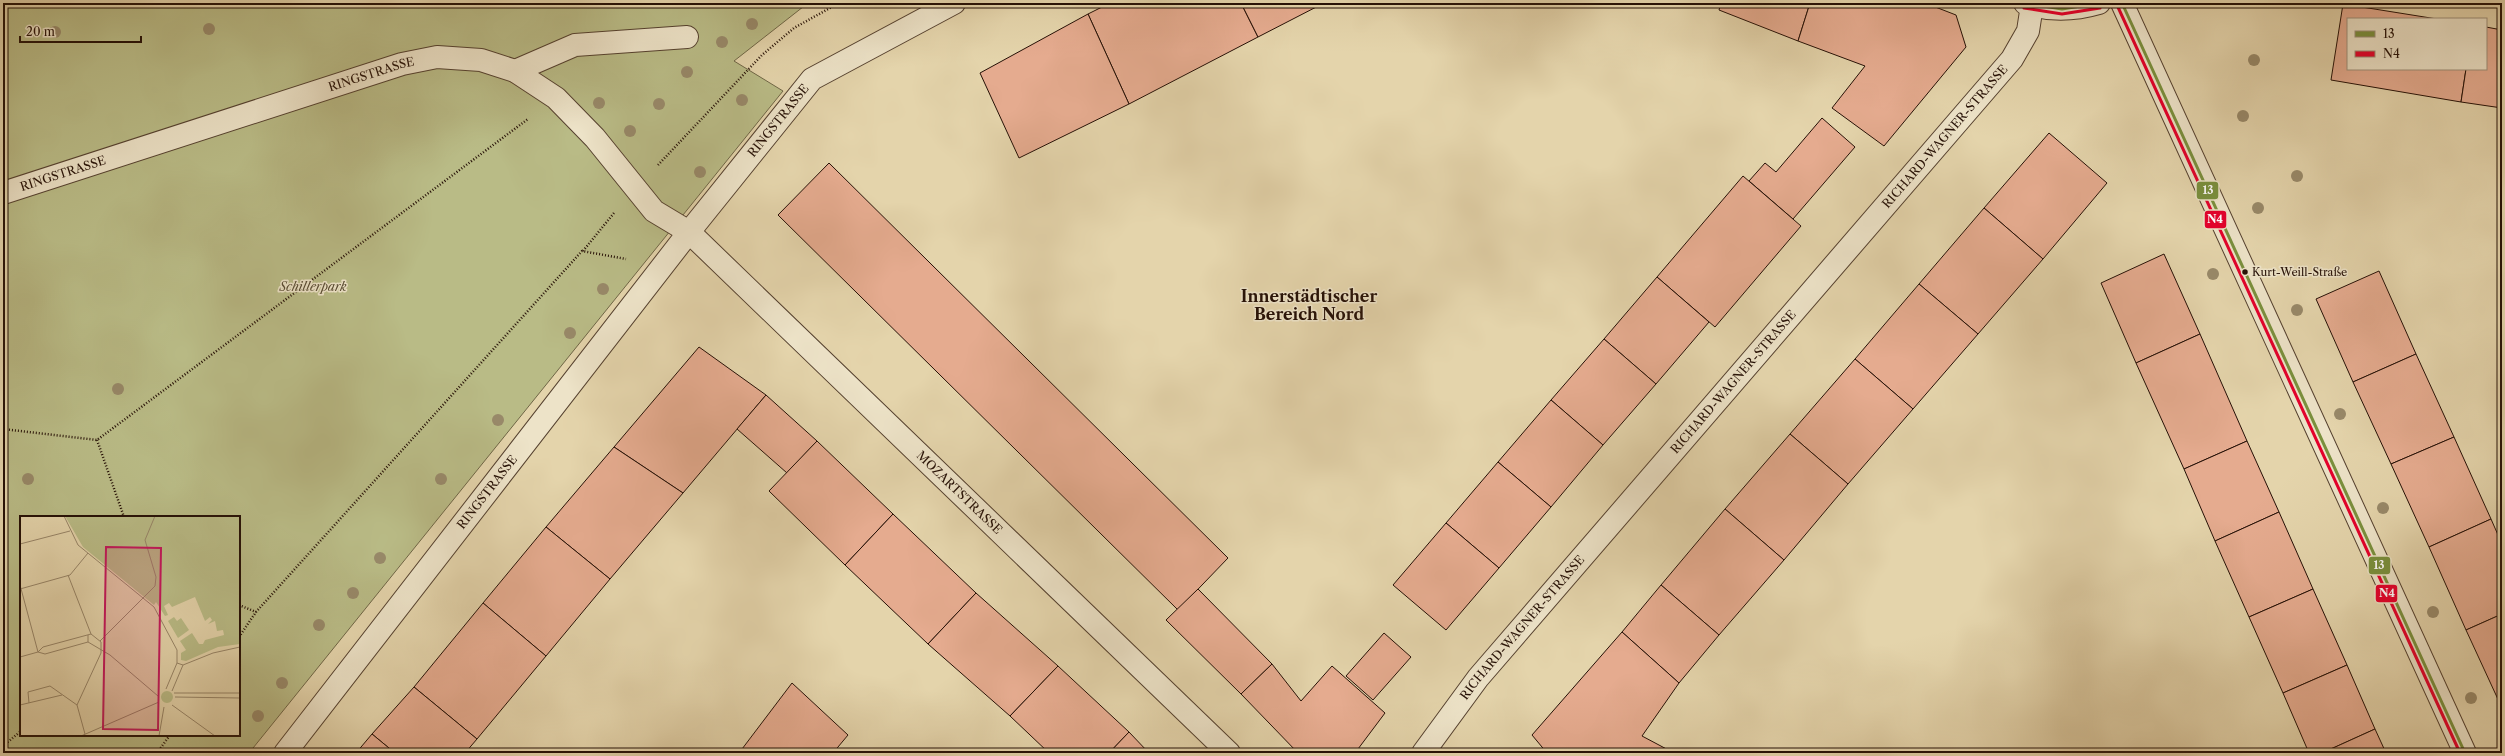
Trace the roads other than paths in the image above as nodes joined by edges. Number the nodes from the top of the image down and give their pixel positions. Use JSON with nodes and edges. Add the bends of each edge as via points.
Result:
{"nodes":[{"id":1,"x":954,"y":3,"type":"edge"},
{"id":2,"x":2099,"y":3,"type":"edge"},
{"id":3,"x":2122,"y":3,"type":"edge"},
{"id":4,"x":2028,"y":4,"type":"edge"},
{"id":5,"x":687,"y":37,"type":"dead end"},
{"id":6,"x":515,"y":71,"type":"junction"},
{"id":7,"x":3,"y":193,"type":"edge"},
{"id":8,"x":689,"y":232,"type":"junction"},
{"id":9,"x":286,"y":753,"type":"edge"},
{"id":10,"x":1229,"y":753,"type":"edge"},
{"id":11,"x":1423,"y":753,"type":"edge"},
{"id":12,"x":2465,"y":753,"type":"edge"}],
"edges":[{"from":1,"to":8,"type":"street","name":"RINGSTRASSE","via":[[812,78]]},
{"from":2,"to":4,"type":"street","via":[[2054,9]]},
{"from":3,"to":12,"type":"street"},
{"from":4,"to":11,"type":"street","name":"RICHARD-WAGNER-STRASSE","via":[[2028,31],[2012,59],[1478,678]]},
{"from":5,"to":6,"type":"street","via":[[575,45]]},
{"from":6,"to":7,"type":"street","name":"RINGSTRASSE","via":[[481,60],[437,57],[402,64]]},
{"from":6,"to":8,"type":"street","name":"RINGSTRASSE","via":[[556,98],[595,138],[654,211]]},
{"from":8,"to":9,"type":"street","name":"RINGSTRASSE"},
{"from":8,"to":10,"type":"street","name":"MOZARTSTRASSE"}]}
